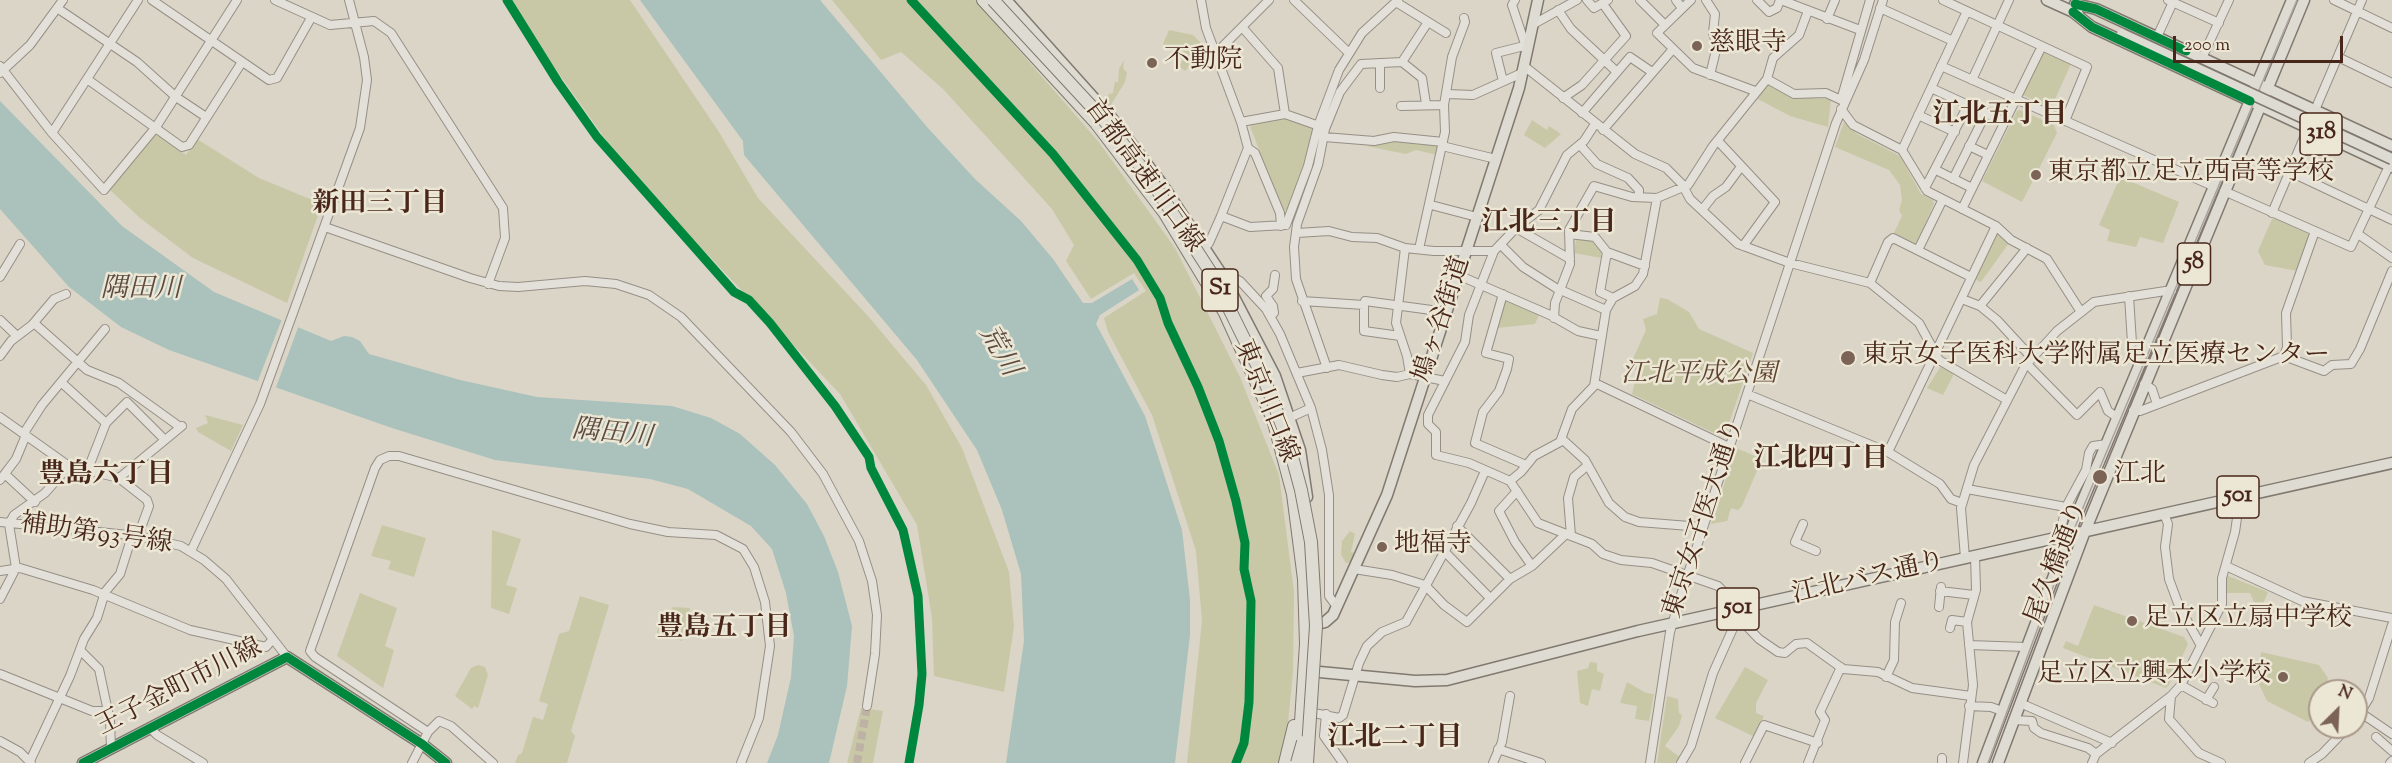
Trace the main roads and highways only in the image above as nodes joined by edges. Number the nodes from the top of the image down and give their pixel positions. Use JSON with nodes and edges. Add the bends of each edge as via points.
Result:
{"nodes":[{"id":1,"x":986,"y":0,"type":"edge"},
{"id":2,"x":993,"y":0,"type":"edge"},
{"id":3,"x":1006,"y":0,"type":"edge"},
{"id":4,"x":1538,"y":0,"type":"edge"},
{"id":5,"x":2047,"y":0,"type":"edge"},
{"id":6,"x":2292,"y":0,"type":"edge"},
{"id":7,"x":2304,"y":0,"type":"edge"},
{"id":8,"x":2089,"y":4,"type":"edge"},
{"id":9,"x":2071,"y":5,"type":"edge"},
{"id":10,"x":2123,"y":31,"type":"junction"},
{"id":11,"x":2263,"y":86,"type":"junction"},
{"id":12,"x":2250,"y":100,"type":"junction"},
{"id":13,"x":2260,"y":105,"type":"junction"},
{"id":14,"x":2392,"y":146,"type":"edge"},
{"id":15,"x":2392,"y":153,"type":"edge"},
{"id":16,"x":2391,"y":164,"type":"edge"},
{"id":17,"x":2220,"y":189,"type":"junction"},
{"id":18,"x":2392,"y":463,"type":"edge"},
{"id":19,"x":2085,"y":531,"type":"junction"},
{"id":20,"x":2064,"y":536,"type":"junction"},
{"id":21,"x":1314,"y":625,"type":"junction"},
{"id":22,"x":1316,"y":643,"type":"junction"},
{"id":23,"x":1305,"y":654,"type":"junction"},
{"id":24,"x":1312,"y":671,"type":"junction"},
{"id":25,"x":82,"y":763,"type":"edge"},
{"id":26,"x":446,"y":763,"type":"edge"},
{"id":27,"x":1285,"y":763,"type":"edge"},
{"id":28,"x":1297,"y":763,"type":"edge"},
{"id":29,"x":1308,"y":763,"type":"edge"},
{"id":30,"x":1983,"y":763,"type":"edge"},
{"id":31,"x":1998,"y":763,"type":"edge"}],
"edges":[{"from":1,"to":21,"type":"main road","name":"東京川口線","via":[[1097,117],[1165,209],[1195,256],[1263,384],[1289,458]]},
{"from":1,"to":23,"type":"highway","name":"首都高速川口線","number":"S1","via":[[1134,170],[1225,313],[1273,419],[1287,465],[1304,579]]},
{"from":2,"to":22,"type":"highway","name":"首都高速川口線","number":"S1","bridge":true,"via":[[1104,120],[1149,177],[1213,276],[1238,324],[1280,418],[1301,490],[1315,578]]},
{"from":3,"to":21,"type":"main road","name":"東京川口線","via":[[1110,116],[1162,184],[1224,278],[1275,376],[1300,450],[1313,534]]},
{"from":4,"to":21,"type":"main road","name":"鳩ヶ谷街道","via":[[1523,69],[1496,159],[1387,495],[1337,607],[1329,619]]},
{"from":5,"to":9,"type":"main road","number":"318"},
{"from":6,"to":11,"type":"main road","name":"尾久橋通り","number":"58"},
{"from":7,"to":11,"type":"main road","name":"尾久橋通り","number":"58"},
{"from":8,"to":9,"type":"main road","number":"318"},
{"from":8,"to":11,"type":"main road","number":"318"},
{"from":9,"to":10,"type":"main road","number":"318"},
{"from":9,"to":12,"type":"main road","number":"318","via":[[2092,27]]},
{"from":10,"to":15,"type":"main road","number":"318"},
{"from":10,"to":16,"type":"main road","number":"318","bridge":true},
{"from":11,"to":12,"type":"main road","name":"尾久橋通り","number":"58"},
{"from":11,"to":13,"type":"main road","name":"尾久橋通り","number":"58"},
{"from":11,"to":14,"type":"main road","number":"318"},
{"from":12,"to":13,"type":"main road","number":"318"},
{"from":12,"to":17,"type":"main road","name":"尾久橋通り","number":"58"},
{"from":13,"to":16,"type":"main road","number":"318"},
{"from":13,"to":17,"type":"main road","name":"尾久橋通り","number":"58"},
{"from":17,"to":19,"type":"main road","name":"尾久橋通り","number":"58"},
{"from":17,"to":20,"type":"main road","name":"尾久橋通り","number":"58"},
{"from":18,"to":19,"type":"main road","name":"江北バス通り","number":"501"},
{"from":19,"to":20,"type":"main road","name":"江北バス通り","number":"501"},
{"from":19,"to":31,"type":"main road","name":"尾久橋通り","number":"58"},
{"from":20,"to":24,"type":"main road","name":"江北バス通り","number":"501","via":[[1736,614],[1672,624],[1447,680]]},
{"from":20,"to":30,"type":"main road","name":"尾久橋通り","number":"58"},
{"from":21,"to":24,"type":"main road","name":"東京川口線"},
{"from":22,"to":28,"type":"highway","number":"S1","bridge":true},
{"from":22,"to":29,"type":"highway","name":"首都高速川口線","number":"S1","bridge":true},
{"from":23,"to":27,"type":"highway","name":"首都高速川口線","number":"S1"},
{"from":23,"to":28,"type":"highway","name":"首都高速川口線","number":"S1","bridge":true},
{"from":24,"to":29,"type":"main road"},
{"from":24,"to":29,"type":"main road","via":[[1320,714]]},
{"from":25,"to":26,"type":"main road","name":"王子金町市川線","via":[[287,657]]}]}
